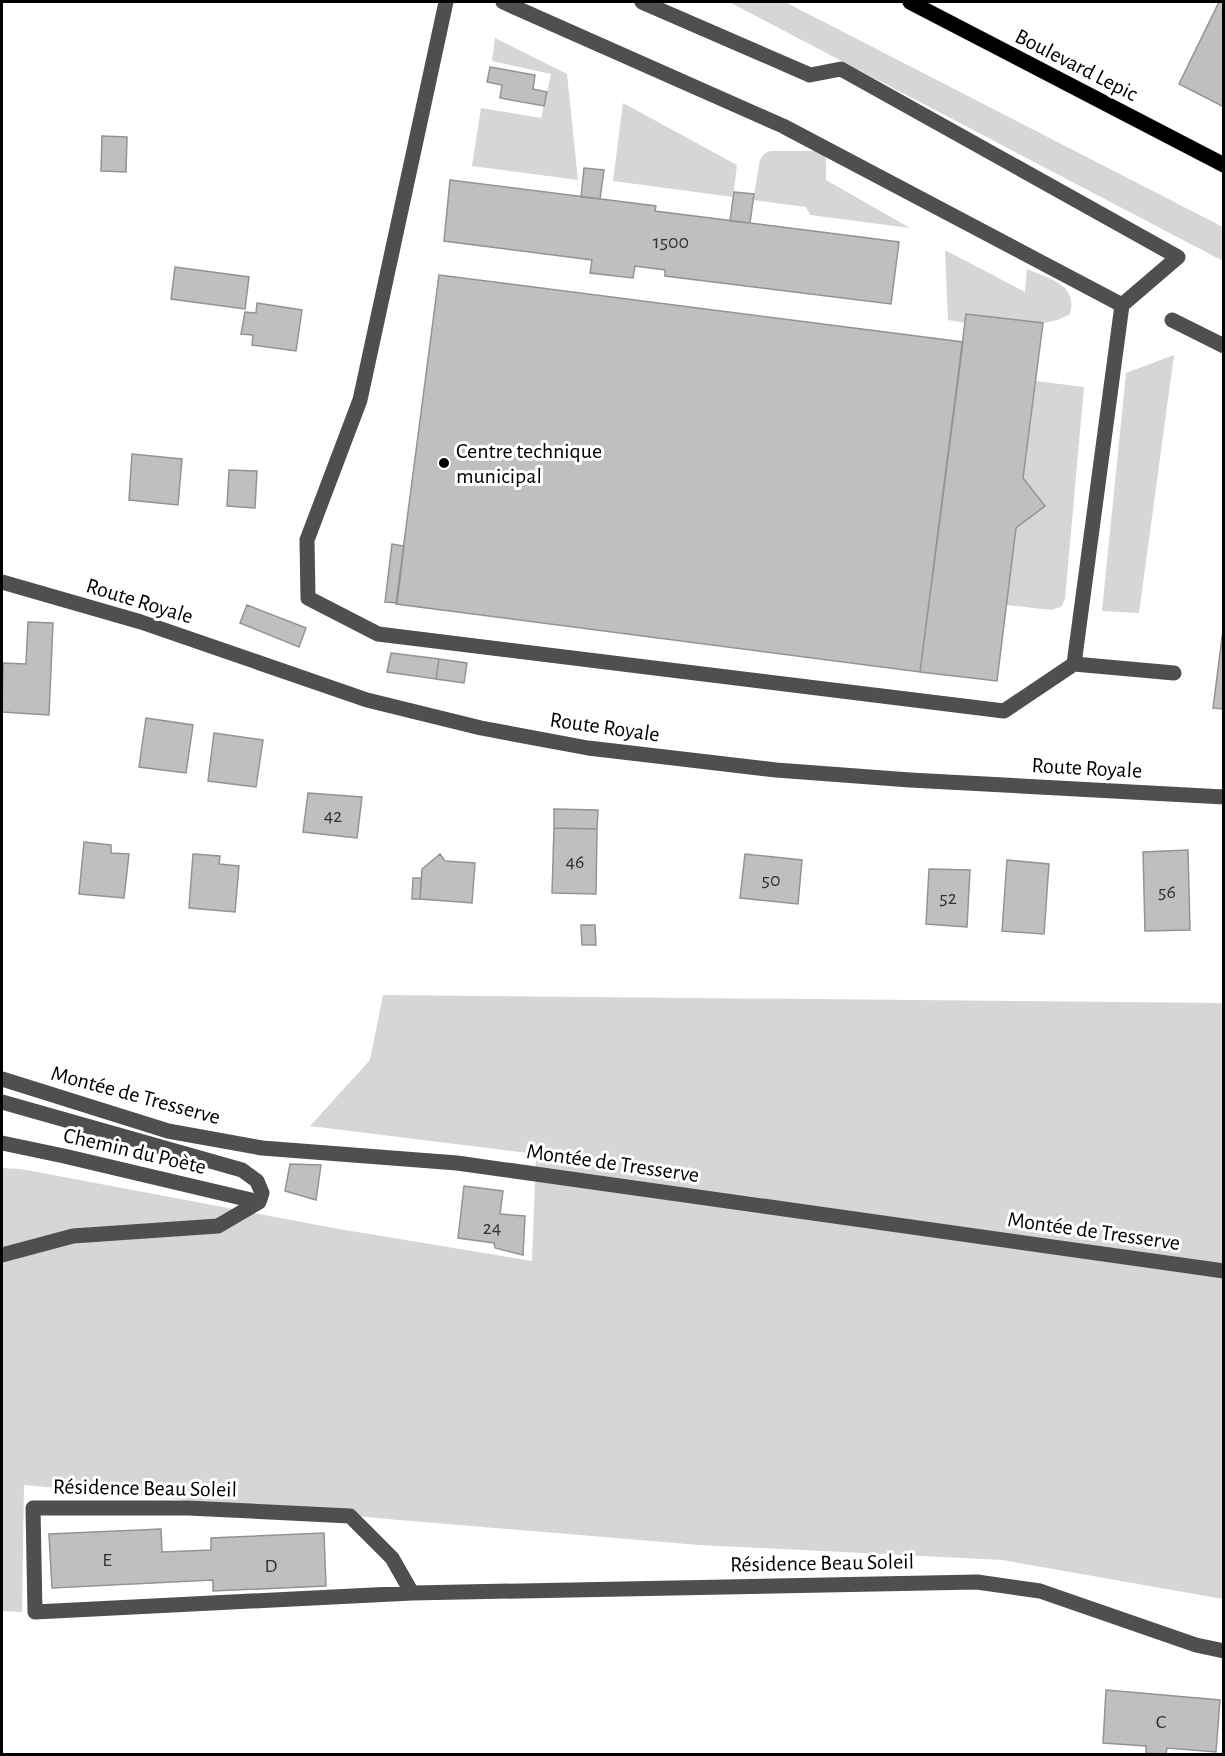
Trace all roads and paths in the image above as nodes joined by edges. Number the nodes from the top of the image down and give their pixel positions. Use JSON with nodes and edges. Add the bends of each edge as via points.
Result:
{"nodes":[{"id":1,"x":446,"y":2,"type":"edge"},
{"id":2,"x":503,"y":2,"type":"edge"},
{"id":3,"x":642,"y":2,"type":"edge"},
{"id":4,"x":910,"y":2,"type":"edge"},
{"id":5,"x":1224,"y":165,"type":"edge"},
{"id":6,"x":1122,"y":305,"type":"junction"},
{"id":7,"x":1172,"y":320,"type":"dead end"},
{"id":8,"x":1224,"y":346,"type":"edge"},
{"id":9,"x":2,"y":582,"type":"edge"},
{"id":10,"x":1074,"y":664,"type":"junction"},
{"id":11,"x":1174,"y":673,"type":"dead end"},
{"id":12,"x":1224,"y":797,"type":"edge"},
{"id":13,"x":2,"y":1083,"type":"edge"},
{"id":14,"x":2,"y":1102,"type":"edge"},
{"id":15,"x":2,"y":1143,"type":"edge"},
{"id":16,"x":259,"y":1202,"type":"junction"},
{"id":17,"x":2,"y":1255,"type":"edge"},
{"id":18,"x":1224,"y":1271,"type":"edge"},
{"id":19,"x":412,"y":1593,"type":"junction"},
{"id":20,"x":1224,"y":1651,"type":"edge"}],
"edges":[{"from":1,"to":10,"type":"street","via":[[360,400],[307,540],[308,598],[378,634],[1004,711]]},
{"from":2,"to":6,"type":"street","via":[[783,126]]},
{"from":3,"to":6,"type":"street","via":[[810,75],[841,69],[1178,257]]},
{"from":4,"to":5,"type":"main road","name":"Boulevard Lepic"},
{"from":6,"to":10,"type":"street"},
{"from":7,"to":8,"type":"street"},
{"from":9,"to":12,"type":"street","name":"Route Royale","via":[[141,622],[367,700],[481,728],[588,748],[776,770]]},
{"from":10,"to":11,"type":"street"},
{"from":13,"to":18,"type":"street","name":"Montée de Tresserve","via":[[168,1131],[262,1148],[457,1163]]},
{"from":14,"to":16,"type":"street","via":[[242,1170],[257,1181],[262,1193]]},
{"from":15,"to":16,"type":"street","name":"Chemin du Poète"},
{"from":16,"to":17,"type":"street","via":[[219,1226],[73,1236]]},
{"from":19,"to":19,"type":"street","name":"Résidence Beau Soleil","via":[[35,1612],[33,1508],[188,1508],[350,1516],[392,1558]]},
{"from":19,"to":20,"type":"street","name":"Résidence Beau Soleil","via":[[977,1582],[1040,1591]]}]}
